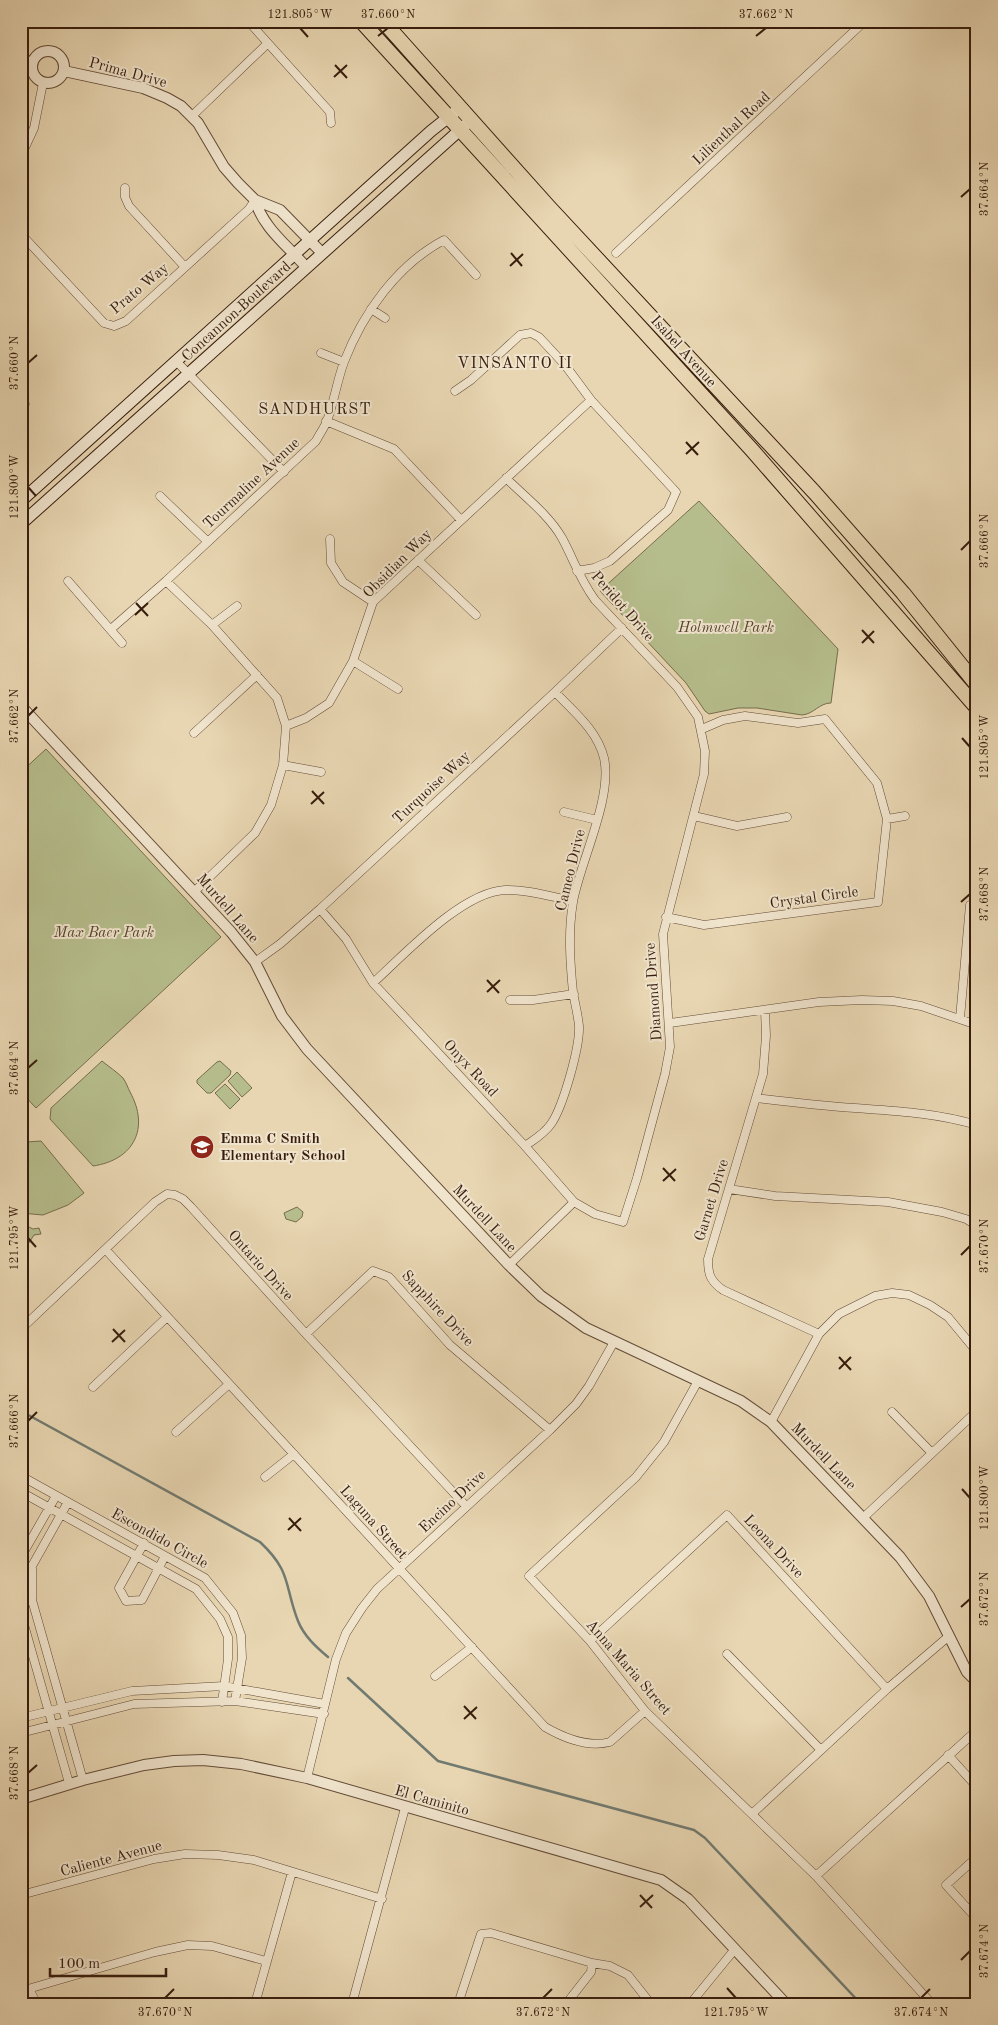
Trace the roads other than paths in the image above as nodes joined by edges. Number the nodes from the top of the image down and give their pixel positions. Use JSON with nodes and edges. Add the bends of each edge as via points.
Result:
{"nodes":[{"id":1,"x":248,"y":21,"type":"edge"},
{"id":2,"x":361,"y":21,"type":"edge"},
{"id":3,"x":865,"y":21,"type":"edge"},
{"id":4,"x":386,"y":24,"type":"edge"},
{"id":5,"x":268,"y":43,"type":"junction"},
{"id":6,"x":21,"y":59,"type":"edge"},
{"id":7,"x":32,"y":63,"type":"junction"},
{"id":8,"x":64,"y":70,"type":"junction"},
{"id":9,"x":43,"y":83,"type":"junction"},
{"id":10,"x":460,"y":108,"type":"junction"},
{"id":11,"x":192,"y":116,"type":"junction"},
{"id":12,"x":449,"y":117,"type":"junction"},
{"id":13,"x":331,"y":123,"type":"dead end"},
{"id":14,"x":466,"y":125,"type":"junction"},
{"id":15,"x":21,"y":156,"type":"edge"},
{"id":16,"x":125,"y":188,"type":"dead end"},
{"id":17,"x":255,"y":200,"type":"junction"},
{"id":18,"x":21,"y":234,"type":"edge"},
{"id":19,"x":310,"y":240,"type":"junction"},
{"id":20,"x":322,"y":253,"type":"junction"},
{"id":21,"x":616,"y":253,"type":"dead end"},
{"id":22,"x":295,"y":254,"type":"junction"},
{"id":23,"x":185,"y":267,"type":"junction"},
{"id":24,"x":306,"y":267,"type":"junction"},
{"id":25,"x":476,"y":275,"type":"dead end"},
{"id":26,"x":371,"y":309,"type":"junction"},
{"id":27,"x":385,"y":318,"type":"dead end"},
{"id":28,"x":321,"y":353,"type":"dead end"},
{"id":29,"x":177,"y":362,"type":"junction"},
{"id":30,"x":344,"y":362,"type":"junction"},
{"id":31,"x":189,"y":374,"type":"junction"},
{"id":32,"x":455,"y":391,"type":"dead end"},
{"id":33,"x":591,"y":400,"type":"junction"},
{"id":34,"x":326,"y":421,"type":"junction"},
{"id":35,"x":284,"y":472,"type":"junction"},
{"id":36,"x":506,"y":478,"type":"junction"},
{"id":37,"x":160,"y":496,"type":"dead end"},
{"id":38,"x":21,"y":501,"type":"edge"},
{"id":39,"x":461,"y":520,"type":"junction"},
{"id":40,"x":21,"y":524,"type":"edge"},
{"id":41,"x":330,"y":539,"type":"dead end"},
{"id":42,"x":208,"y":542,"type":"junction"},
{"id":43,"x":418,"y":560,"type":"junction"},
{"id":44,"x":577,"y":571,"type":"junction"},
{"id":45,"x":68,"y":581,"type":"dead end"},
{"id":46,"x":166,"y":582,"type":"junction"},
{"id":47,"x":373,"y":602,"type":"junction"},
{"id":48,"x":236,"y":606,"type":"dead end"},
{"id":49,"x":476,"y":615,"type":"dead end"},
{"id":50,"x":212,"y":625,"type":"junction"},
{"id":51,"x":622,"y":628,"type":"junction"},
{"id":52,"x":110,"y":629,"type":"junction"},
{"id":53,"x":122,"y":643,"type":"dead end"},
{"id":54,"x":353,"y":662,"type":"junction"},
{"id":55,"x":257,"y":675,"type":"junction"},
{"id":56,"x":977,"y":685,"type":"edge"},
{"id":57,"x":398,"y":689,"type":"dead end"},
{"id":58,"x":555,"y":692,"type":"junction"},
{"id":59,"x":21,"y":706,"type":"edge"},
{"id":60,"x":977,"y":708,"type":"edge"},
{"id":61,"x":286,"y":726,"type":"junction"},
{"id":62,"x":702,"y":729,"type":"junction"},
{"id":63,"x":194,"y":733,"type":"dead end"},
{"id":64,"x":283,"y":765,"type":"junction"},
{"id":65,"x":321,"y":772,"type":"dead end"},
{"id":66,"x":564,"y":812,"type":"dead end"},
{"id":67,"x":694,"y":816,"type":"junction"},
{"id":68,"x":905,"y":816,"type":"dead end"},
{"id":69,"x":787,"y":817,"type":"dead end"},
{"id":70,"x":887,"y":819,"type":"junction"},
{"id":71,"x":597,"y":820,"type":"junction"},
{"id":72,"x":194,"y":892,"type":"junction"},
{"id":73,"x":573,"y":901,"type":"junction"},
{"id":74,"x":970,"y":905,"type":"dead end"},
{"id":75,"x":320,"y":909,"type":"junction"},
{"id":76,"x":666,"y":917,"type":"junction"},
{"id":77,"x":254,"y":962,"type":"junction"},
{"id":78,"x":373,"y":982,"type":"junction"},
{"id":79,"x":574,"y":994,"type":"junction"},
{"id":80,"x":510,"y":1000,"type":"dead end"},
{"id":81,"x":765,"y":1010,"type":"junction"},
{"id":82,"x":960,"y":1018,"type":"junction"},
{"id":83,"x":670,"y":1023,"type":"junction"},
{"id":84,"x":977,"y":1025,"type":"edge"},
{"id":85,"x":756,"y":1098,"type":"junction"},
{"id":86,"x":977,"y":1125,"type":"edge"},
{"id":87,"x":525,"y":1146,"type":"junction"},
{"id":88,"x":729,"y":1189,"type":"junction"},
{"id":89,"x":574,"y":1202,"type":"junction"},
{"id":90,"x":622,"y":1222,"type":"joint"},
{"id":91,"x":977,"y":1226,"type":"edge"},
{"id":92,"x":106,"y":1250,"type":"junction"},
{"id":93,"x":509,"y":1265,"type":"junction"},
{"id":94,"x":166,"y":1318,"type":"junction"},
{"id":95,"x":21,"y":1329,"type":"edge"},
{"id":96,"x":306,"y":1334,"type":"junction"},
{"id":97,"x":819,"y":1334,"type":"junction"},
{"id":98,"x":614,"y":1342,"type":"junction"},
{"id":99,"x":977,"y":1352,"type":"edge"},
{"id":100,"x":698,"y":1381,"type":"junction"},
{"id":101,"x":228,"y":1385,"type":"junction"},
{"id":102,"x":93,"y":1387,"type":"dead end"},
{"id":103,"x":977,"y":1411,"type":"edge"},
{"id":104,"x":892,"y":1412,"type":"dead end"},
{"id":105,"x":771,"y":1422,"type":"junction"},
{"id":106,"x":550,"y":1430,"type":"junction"},
{"id":107,"x":176,"y":1432,"type":"dead end"},
{"id":108,"x":931,"y":1452,"type":"junction"},
{"id":109,"x":294,"y":1454,"type":"junction"},
{"id":110,"x":21,"y":1476,"type":"edge"},
{"id":111,"x":265,"y":1477,"type":"dead end"},
{"id":112,"x":21,"y":1492,"type":"edge"},
{"id":113,"x":56,"y":1496,"type":"junction"},
{"id":114,"x":68,"y":1502,"type":"junction"},
{"id":115,"x":466,"y":1506,"type":"junction"},
{"id":116,"x":49,"y":1508,"type":"junction"},
{"id":117,"x":61,"y":1515,"type":"junction"},
{"id":118,"x":863,"y":1518,"type":"junction"},
{"id":119,"x":144,"y":1543,"type":"junction"},
{"id":120,"x":137,"y":1555,"type":"junction"},
{"id":121,"x":165,"y":1556,"type":"junction"},
{"id":122,"x":21,"y":1557,"type":"edge"},
{"id":123,"x":158,"y":1568,"type":"junction"},
{"id":124,"x":398,"y":1569,"type":"junction"},
{"id":125,"x":32,"y":1600,"type":"junction"},
{"id":126,"x":21,"y":1602,"type":"edge"},
{"id":127,"x":21,"y":1614,"type":"edge"},
{"id":128,"x":949,"y":1636,"type":"junction"},
{"id":129,"x":590,"y":1641,"type":"junction"},
{"id":130,"x":472,"y":1647,"type":"junction"},
{"id":131,"x":727,"y":1654,"type":"dead end"},
{"id":132,"x":435,"y":1676,"type":"dead end"},
{"id":133,"x":977,"y":1682,"type":"edge"},
{"id":134,"x":224,"y":1686,"type":"junction"},
{"id":135,"x":237,"y":1688,"type":"junction"},
{"id":136,"x":887,"y":1689,"type":"junction"},
{"id":137,"x":235,"y":1701,"type":"junction"},
{"id":138,"x":222,"y":1702,"type":"junction"},
{"id":139,"x":325,"y":1704,"type":"junction"},
{"id":140,"x":62,"y":1707,"type":"junction"},
{"id":141,"x":49,"y":1711,"type":"junction"},
{"id":142,"x":645,"y":1711,"type":"junction"},
{"id":143,"x":324,"y":1714,"type":"junction"},
{"id":144,"x":21,"y":1718,"type":"edge"},
{"id":145,"x":66,"y":1721,"type":"junction"},
{"id":146,"x":52,"y":1724,"type":"junction"},
{"id":147,"x":977,"y":1730,"type":"edge"},
{"id":148,"x":21,"y":1733,"type":"edge"},
{"id":149,"x":821,"y":1750,"type":"junction"},
{"id":150,"x":948,"y":1755,"type":"junction"},
{"id":151,"x":306,"y":1778,"type":"junction"},
{"id":152,"x":83,"y":1780,"type":"junction"},
{"id":153,"x":69,"y":1783,"type":"junction"},
{"id":154,"x":977,"y":1787,"type":"edge"},
{"id":155,"x":21,"y":1799,"type":"edge"},
{"id":156,"x":405,"y":1808,"type":"junction"},
{"id":157,"x":753,"y":1813,"type":"junction"},
{"id":158,"x":977,"y":1857,"type":"edge"},
{"id":159,"x":292,"y":1872,"type":"junction"},
{"id":160,"x":816,"y":1876,"type":"junction"},
{"id":161,"x":21,"y":1895,"type":"edge"},
{"id":162,"x":382,"y":1898,"type":"junction"},
{"id":163,"x":977,"y":1919,"type":"edge"},
{"id":164,"x":735,"y":1949,"type":"junction"},
{"id":165,"x":266,"y":1960,"type":"junction"},
{"id":166,"x":592,"y":1963,"type":"junction"},
{"id":167,"x":25,"y":1990,"type":"edge"},
{"id":168,"x":37,"y":2004,"type":"edge"},
{"id":169,"x":254,"y":2004,"type":"edge"},
{"id":170,"x":352,"y":2004,"type":"edge"},
{"id":171,"x":458,"y":2004,"type":"edge"},
{"id":172,"x":566,"y":2004,"type":"edge"},
{"id":173,"x":651,"y":2004,"type":"edge"},
{"id":174,"x":690,"y":2004,"type":"edge"},
{"id":175,"x":786,"y":2004,"type":"edge"},
{"id":176,"x":932,"y":2004,"type":"edge"}],
"edges":[{"from":1,"to":5,"type":"street"},
{"from":2,"to":12,"type":"highway","name":"Isabel Avenue"},
{"from":3,"to":21,"type":"street","name":"Lilienthal Road"},
{"from":4,"to":10,"type":"highway","name":"Isabel Avenue"},
{"from":5,"to":11,"type":"street"},
{"from":5,"to":13,"type":"street","via":[[330,112]]},
{"from":6,"to":7,"type":"street"},
{"from":7,"to":8,"type":"street","via":[[39,53],[53,51],[63,61]]},
{"from":7,"to":9,"type":"street","via":[[34,75]]},
{"from":8,"to":9,"type":"street","via":[[54,82]]},
{"from":8,"to":11,"type":"street","name":"Prima Drive","via":[[151,91],[174,102]]},
{"from":9,"to":15,"type":"street","via":[[34,128]]},
{"from":10,"to":12,"type":"main road","name":"Concannon Boulevard"},
{"from":10,"to":14,"type":"highway","name":"Isabel Avenue"},
{"from":11,"to":17,"type":"street","name":"Prima Drive","via":[[224,167]]},
{"from":12,"to":14,"type":"highway","name":"Isabel Avenue"},
{"from":12,"to":19,"type":"main road","name":"Concannon Boulevard"},
{"from":14,"to":20,"type":"main road","name":"Concannon Boulevard"},
{"from":14,"to":56,"type":"highway","name":"Isabel Avenue","via":[[816,493]]},
{"from":14,"to":60,"type":"highway","name":"Isabel Avenue"},
{"from":16,"to":23,"type":"street","via":[[129,206]]},
{"from":17,"to":19,"type":"street","name":"Prima Drive","via":[[280,210]]},
{"from":17,"to":22,"type":"street","name":"Prima Drive","via":[[271,229]]},
{"from":17,"to":23,"type":"street","name":"Prato Way"},
{"from":18,"to":23,"type":"street","name":"Prato Way","via":[[110,326],[126,321]]},
{"from":19,"to":20,"type":"street","name":"Prima Drive"},
{"from":19,"to":22,"type":"main road","name":"Concannon Boulevard"},
{"from":20,"to":24,"type":"main road","name":"Concannon Boulevard"},
{"from":22,"to":24,"type":"street","name":"Prima Drive"},
{"from":22,"to":29,"type":"main road","name":"Concannon Boulevard"},
{"from":24,"to":31,"type":"main road","name":"Concannon Boulevard"},
{"from":25,"to":26,"type":"street","name":"Tourmaline Avenue","via":[[444,240],[398,276]]},
{"from":26,"to":27,"type":"street"},
{"from":26,"to":30,"type":"street","name":"Tourmaline Avenue"},
{"from":28,"to":30,"type":"street"},
{"from":29,"to":31,"type":"street"},
{"from":29,"to":38,"type":"main road","name":"Concannon Boulevard"},
{"from":30,"to":34,"type":"street","name":"Tourmaline Avenue"},
{"from":31,"to":35,"type":"street"},
{"from":31,"to":40,"type":"main road","name":"Concannon Boulevard"},
{"from":32,"to":33,"type":"street","via":[[516,338],[528,333],[535,335],[555,355]]},
{"from":33,"to":36,"type":"street","name":"Obsidian Way"},
{"from":33,"to":44,"type":"street","via":[[676,492],[668,510],[610,561]]},
{"from":34,"to":35,"type":"street","name":"Tourmaline Avenue","via":[[316,441]]},
{"from":34,"to":39,"type":"street","via":[[394,449]]},
{"from":35,"to":42,"type":"street","name":"Tourmaline Avenue"},
{"from":36,"to":39,"type":"street","name":"Obsidian Way"},
{"from":36,"to":44,"type":"street","name":"Peridot Drive","via":[[561,537]]},
{"from":37,"to":42,"type":"street"},
{"from":39,"to":43,"type":"street","name":"Obsidian Way"},
{"from":41,"to":47,"type":"street","via":[[331,563],[343,582]]},
{"from":42,"to":46,"type":"street","name":"Tourmaline Avenue"},
{"from":43,"to":47,"type":"street","name":"Obsidian Way"},
{"from":43,"to":49,"type":"street"},
{"from":44,"to":51,"type":"street","name":"Peridot Drive","via":[[595,600]]},
{"from":45,"to":52,"type":"street"},
{"from":46,"to":50,"type":"street"},
{"from":46,"to":52,"type":"street","name":"Tourmaline Avenue"},
{"from":47,"to":54,"type":"street","name":"Obsidian Way"},
{"from":48,"to":50,"type":"street"},
{"from":50,"to":55,"type":"street"},
{"from":51,"to":58,"type":"street","name":"Turquoise Way"},
{"from":51,"to":62,"type":"street","name":"Peridot Drive","via":[[678,687]]},
{"from":52,"to":53,"type":"street"},
{"from":54,"to":57,"type":"street"},
{"from":54,"to":61,"type":"street","name":"Obsidian Way","via":[[329,703]]},
{"from":55,"to":61,"type":"street","via":[[277,698]]},
{"from":55,"to":63,"type":"street"},
{"from":58,"to":71,"type":"street","name":"Cameo Drive","via":[[587,725],[599,744],[605,782]]},
{"from":58,"to":75,"type":"street","name":"Turquoise Way"},
{"from":59,"to":72,"type":"street","name":"Murdell Lane"},
{"from":61,"to":64,"type":"street"},
{"from":62,"to":67,"type":"street","name":"Diamond Drive","via":[[704,774]]},
{"from":62,"to":70,"type":"street","name":"Crystal Circle","via":[[723,720],[745,716],[798,723],[825,719],[877,783]]},
{"from":64,"to":65,"type":"street"},
{"from":64,"to":72,"type":"street","via":[[271,805],[255,833]]},
{"from":66,"to":71,"type":"street"},
{"from":67,"to":69,"type":"street","via":[[737,826]]},
{"from":67,"to":76,"type":"street","name":"Diamond Drive"},
{"from":68,"to":70,"type":"street"},
{"from":70,"to":76,"type":"street","name":"Crystal Circle","via":[[878,902],[704,925]]},
{"from":71,"to":73,"type":"street","name":"Cameo Drive"},
{"from":72,"to":77,"type":"street","name":"Murdell Lane"},
{"from":73,"to":78,"type":"street","via":[[516,890],[504,890],[470,900]]},
{"from":73,"to":79,"type":"street","name":"Cameo Drive","via":[[569,945]]},
{"from":74,"to":82,"type":"street"},
{"from":75,"to":77,"type":"street","name":"Turquoise Way"},
{"from":75,"to":78,"type":"street","name":"Onyx Road","via":[[346,939]]},
{"from":76,"to":83,"type":"street","name":"Diamond Drive","via":[[663,955]]},
{"from":77,"to":93,"type":"street","name":"Murdell Lane","via":[[282,1016],[302,1044]]},
{"from":78,"to":87,"type":"street","name":"Onyx Road"},
{"from":79,"to":80,"type":"street"},
{"from":79,"to":87,"type":"street","name":"Cameo Drive","via":[[579,1028],[576,1054],[558,1113],[542,1135]]},
{"from":81,"to":82,"type":"street","via":[[819,1002],[893,1000]]},
{"from":81,"to":83,"type":"street"},
{"from":81,"to":85,"type":"street","name":"Garnet Drive","via":[[765,1061]]},
{"from":82,"to":84,"type":"street"},
{"from":83,"to":90,"type":"street","name":"Diamond Drive","via":[[665,1074]]},
{"from":85,"to":86,"type":"street","via":[[908,1111]]},
{"from":85,"to":88,"type":"street","name":"Garnet Drive"},
{"from":87,"to":89,"type":"street","name":"Onyx Road"},
{"from":88,"to":91,"type":"street","via":[[776,1196],[888,1202],[942,1212]]},
{"from":88,"to":97,"type":"street","name":"Garnet Drive","via":[[708,1259],[709,1277],[723,1290]]},
{"from":89,"to":90,"type":"street","name":"Onyx Road","via":[[595,1214]]},
{"from":89,"to":93,"type":"street"},
{"from":92,"to":94,"type":"street","name":"Laguna Street"},
{"from":92,"to":95,"type":"street","name":"Ontario Drive"},
{"from":92,"to":96,"type":"street","name":"Ontario Drive","via":[[155,1202],[167,1194],[175,1195],[192,1207]]},
{"from":93,"to":98,"type":"street","name":"Murdell Lane","via":[[561,1311]]},
{"from":94,"to":101,"type":"street","name":"Laguna Street"},
{"from":94,"to":102,"type":"street"},
{"from":96,"to":106,"type":"street","name":"Sapphire Drive","via":[[373,1271],[390,1276],[450,1345]]},
{"from":96,"to":115,"type":"street","name":"Ontario Drive"},
{"from":97,"to":99,"type":"street","via":[[839,1314],[860,1302],[892,1293],[909,1296],[948,1317]]},
{"from":97,"to":105,"type":"street"},
{"from":98,"to":100,"type":"street","name":"Murdell Lane"},
{"from":98,"to":106,"type":"street","name":"Encino Drive","via":[[576,1404]]},
{"from":100,"to":105,"type":"street","name":"Murdell Lane","via":[[741,1400]]},
{"from":100,"to":129,"type":"street","name":"Anna Maria Street","via":[[664,1442],[636,1477],[530,1576]]},
{"from":101,"to":107,"type":"street"},
{"from":101,"to":109,"type":"street","name":"Laguna Street"},
{"from":103,"to":108,"type":"street"},
{"from":104,"to":108,"type":"street"},
{"from":105,"to":118,"type":"street","name":"Murdell Lane"},
{"from":106,"to":115,"type":"street","name":"Encino Drive"},
{"from":108,"to":118,"type":"street"},
{"from":109,"to":111,"type":"street"},
{"from":109,"to":124,"type":"street","name":"Laguna Street"},
{"from":110,"to":113,"type":"street","name":"Escondido Circle"},
{"from":112,"to":116,"type":"street","name":"Escondido Circle"},
{"from":113,"to":114,"type":"street","name":"Escondido Circle"},
{"from":113,"to":116,"type":"street"},
{"from":114,"to":117,"type":"street"},
{"from":114,"to":119,"type":"street","name":"Escondido Circle"},
{"from":115,"to":124,"type":"street","name":"Encino Drive"},
{"from":116,"to":117,"type":"street","name":"Escondido Circle"},
{"from":116,"to":122,"type":"street"},
{"from":117,"to":120,"type":"street","name":"Escondido Circle"},
{"from":117,"to":125,"type":"street","via":[[32,1566]]},
{"from":118,"to":128,"type":"street","name":"Murdell Lane","via":[[900,1557],[929,1596]]},
{"from":119,"to":120,"type":"street"},
{"from":119,"to":121,"type":"street","name":"Escondido Circle"},
{"from":120,"to":123,"type":"street","name":"Escondido Circle"},
{"from":120,"to":123,"type":"street","via":[[119,1588],[126,1602],[142,1600]]},
{"from":121,"to":123,"type":"street"},
{"from":121,"to":135,"type":"street","name":"Escondido Circle","via":[[205,1578],[233,1613],[241,1635],[242,1658]]},
{"from":123,"to":134,"type":"street","name":"Escondido Circle","via":[[196,1588],[220,1620],[228,1637]]},
{"from":124,"to":130,"type":"street","name":"Laguna Street"},
{"from":124,"to":139,"type":"street","name":"Encino Drive","via":[[377,1589],[346,1633]]},
{"from":125,"to":126,"type":"street"},
{"from":125,"to":140,"type":"street"},
{"from":127,"to":141,"type":"street"},
{"from":128,"to":133,"type":"street","name":"Murdell Lane","via":[[967,1672]]},
{"from":128,"to":136,"type":"street"},
{"from":129,"to":136,"type":"street","name":"Leona Drive","via":[[727,1515]]},
{"from":129,"to":142,"type":"street","name":"Anna Maria Street"},
{"from":130,"to":132,"type":"street"},
{"from":130,"to":142,"type":"street","name":"Laguna Street","via":[[545,1727],[566,1738],[592,1745],[610,1742]]},
{"from":131,"to":149,"type":"street"},
{"from":134,"to":135,"type":"street"},
{"from":134,"to":138,"type":"street","name":"Escondido Circle"},
{"from":134,"to":140,"type":"street","via":[[132,1691]]},
{"from":135,"to":137,"type":"street","name":"Escondido Circle"},
{"from":135,"to":139,"type":"street"},
{"from":136,"to":149,"type":"street"},
{"from":137,"to":138,"type":"street"},
{"from":137,"to":143,"type":"street"},
{"from":138,"to":145,"type":"street","via":[[134,1704]]},
{"from":139,"to":143,"type":"street","name":"Encino Drive"},
{"from":140,"to":141,"type":"street"},
{"from":140,"to":145,"type":"street"},
{"from":141,"to":144,"type":"street"},
{"from":141,"to":146,"type":"street"},
{"from":142,"to":157,"type":"street","name":"Anna Maria Street"},
{"from":143,"to":151,"type":"street","name":"Encino Drive"},
{"from":145,"to":146,"type":"street"},
{"from":145,"to":152,"type":"street"},
{"from":146,"to":148,"type":"street"},
{"from":146,"to":153,"type":"street"},
{"from":147,"to":150,"type":"street"},
{"from":149,"to":157,"type":"street"},
{"from":150,"to":154,"type":"street"},
{"from":150,"to":160,"type":"street"},
{"from":151,"to":152,"type":"street","name":"El Caminito","via":[[241,1764],[203,1760],[144,1765]]},
{"from":151,"to":156,"type":"street","name":"El Caminito"},
{"from":152,"to":153,"type":"street","name":"El Caminito"},
{"from":153,"to":155,"type":"street","name":"El Caminito"},
{"from":156,"to":162,"type":"street"},
{"from":156,"to":164,"type":"street","name":"El Caminito","via":[[661,1880],[688,1899]]},
{"from":157,"to":160,"type":"street","name":"Anna Maria Street"},
{"from":158,"to":163,"type":"street","via":[[946,1885]]},
{"from":159,"to":161,"type":"street","name":"Caliente Avenue","via":[[254,1860],[185,1854],[154,1859]]},
{"from":159,"to":162,"type":"street","name":"Caliente Avenue"},
{"from":159,"to":165,"type":"street"},
{"from":160,"to":176,"type":"street","name":"Anna Maria Street"},
{"from":162,"to":170,"type":"street"},
{"from":164,"to":174,"type":"street"},
{"from":164,"to":175,"type":"street","name":"El Caminito"},
{"from":165,"to":167,"type":"street","via":[[212,1946],[188,1945]]},
{"from":165,"to":169,"type":"street"},
{"from":166,"to":171,"type":"street","via":[[491,1933],[481,1934]]},
{"from":166,"to":172,"type":"street","via":[[592,1972]]},
{"from":166,"to":173,"type":"street","via":[[610,1966],[628,1976]]},
{"from":167,"to":168,"type":"street"}]}
